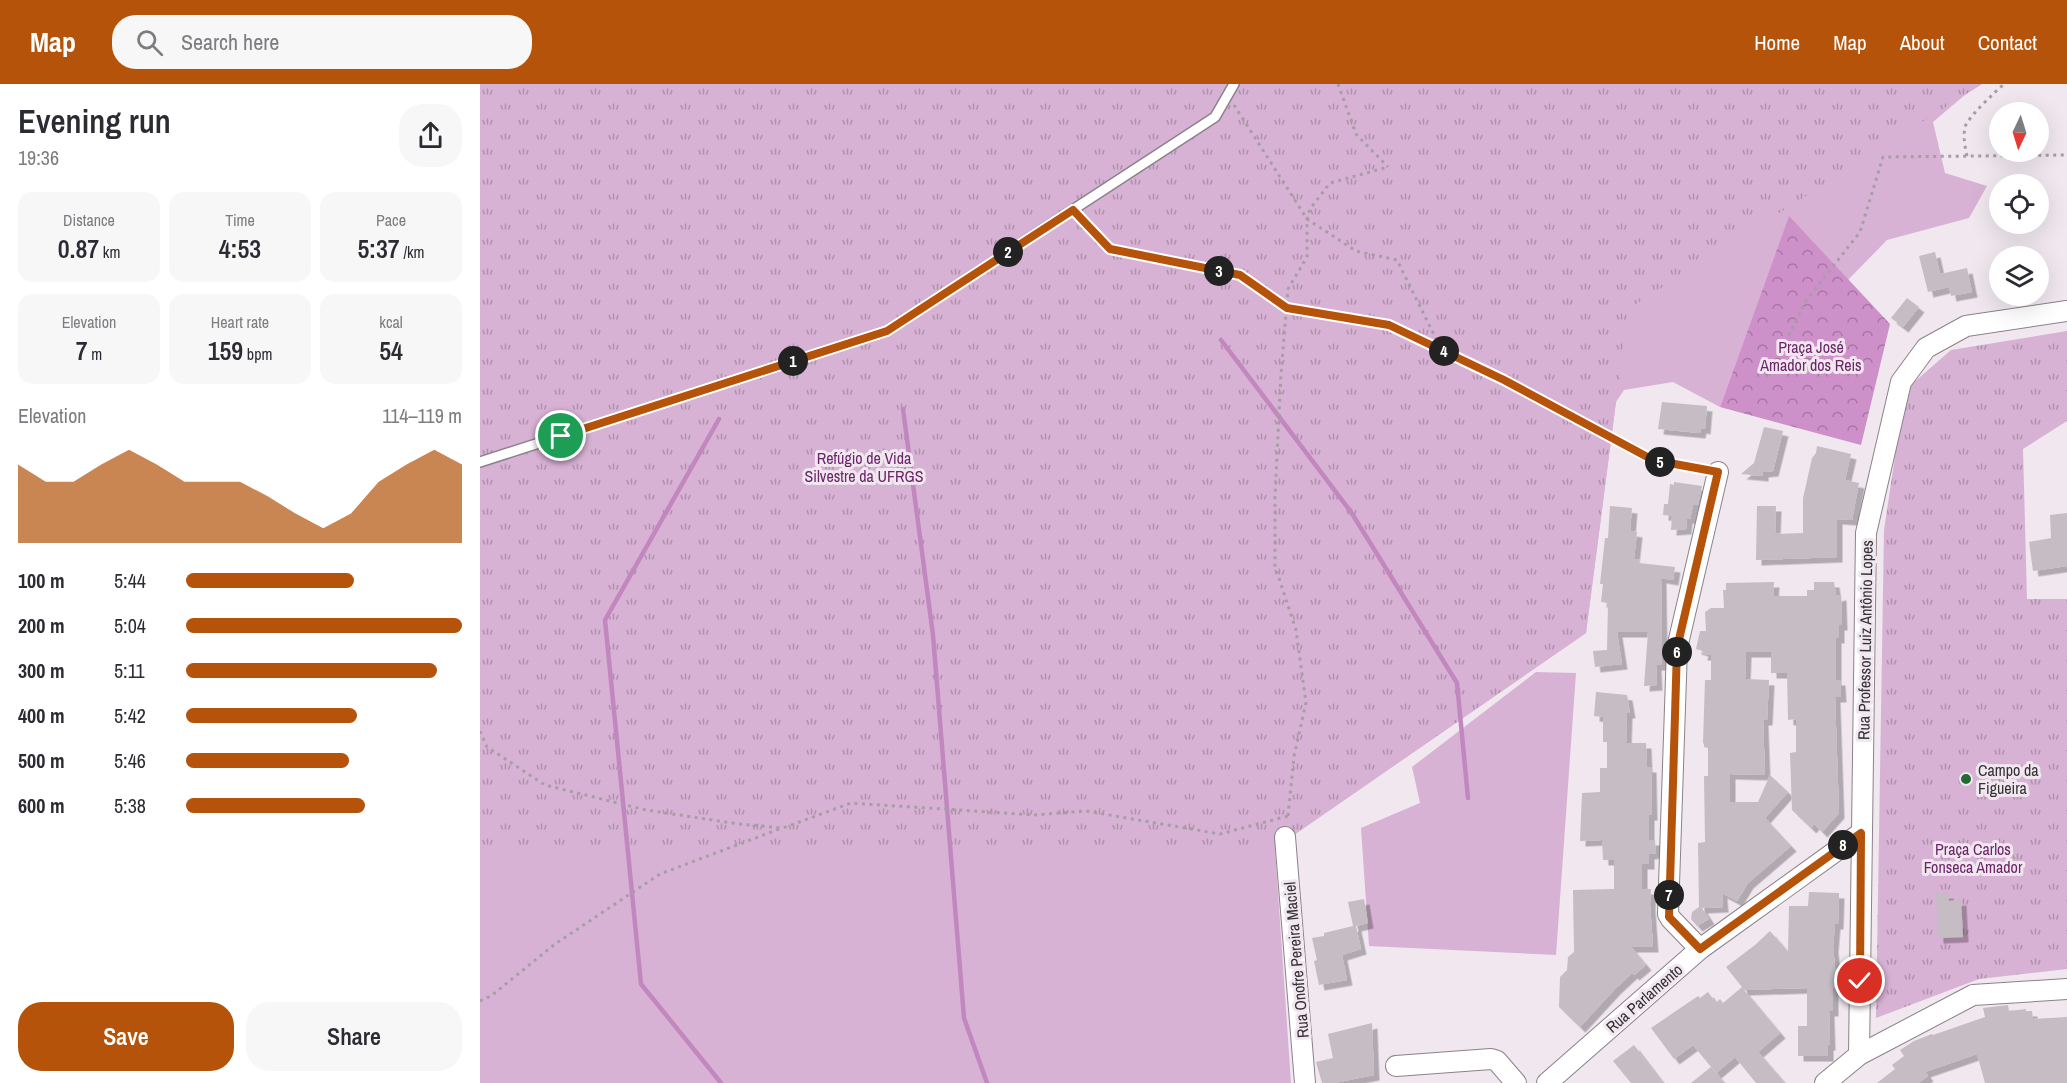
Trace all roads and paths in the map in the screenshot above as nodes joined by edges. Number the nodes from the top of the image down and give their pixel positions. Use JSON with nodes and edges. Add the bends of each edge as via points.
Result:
{"nodes":[{"id":1,"x":1234,"y":84,"type":"edge"},
{"id":2,"x":1338,"y":84,"type":"edge"},
{"id":3,"x":2004,"y":84,"type":"edge"},
{"id":4,"x":1226,"y":98,"type":"junction"},
{"id":5,"x":2067,"y":155,"type":"edge"},
{"id":6,"x":1967,"y":156,"type":"junction"},
{"id":7,"x":1073,"y":210,"type":"junction"},
{"id":8,"x":1307,"y":219,"type":"junction"},
{"id":9,"x":1287,"y":308,"type":"junction"},
{"id":10,"x":2067,"y":311,"type":"edge"},
{"id":11,"x":1442,"y":350,"type":"junction"},
{"id":12,"x":1769,"y":376,"type":"dead end"},
{"id":13,"x":480,"y":462,"type":"edge"},
{"id":14,"x":1718,"y":472,"type":"joint"},
{"id":15,"x":480,"y":731,"type":"edge"},
{"id":16,"x":1287,"y":816,"type":"junction"},
{"id":17,"x":783,"y":828,"type":"junction"},
{"id":18,"x":1861,"y":833,"type":"junction"},
{"id":19,"x":1285,"y":837,"type":"joint"},
{"id":20,"x":1700,"y":949,"type":"junction"},
{"id":21,"x":2067,"y":989,"type":"edge"},
{"id":22,"x":480,"y":1001,"type":"edge"},
{"id":23,"x":1859,"y":1055,"type":"junction"},
{"id":24,"x":1396,"y":1066,"type":"dead end"},
{"id":25,"x":1305,"y":1083,"type":"edge"},
{"id":26,"x":1516,"y":1083,"type":"edge"},
{"id":27,"x":1546,"y":1083,"type":"edge"},
{"id":28,"x":1826,"y":1083,"type":"edge"}],
"edges":[{"from":1,"to":4,"type":"lane"},
{"from":2,"to":8,"type":"path","via":[[1356,134],[1388,166],[1330,183]]},
{"from":3,"to":6,"type":"path","via":[[1966,126]]},
{"from":4,"to":7,"type":"lane","via":[[1215,117]]},
{"from":4,"to":8,"type":"path","via":[[1235,106]]},
{"from":5,"to":6,"type":"path"},
{"from":6,"to":12,"type":"path","via":[[1883,157],[1860,232],[1805,302]]},
{"from":7,"to":9,"type":"path","via":[[1110,249],[1240,275]]},
{"from":7,"to":13,"type":"lane","via":[[887,331]]},
{"from":8,"to":9,"type":"path","via":[[1307,257],[1288,289]]},
{"from":8,"to":11,"type":"path","via":[[1356,251],[1397,260]]},
{"from":9,"to":11,"type":"path","via":[[1389,325]]},
{"from":9,"to":16,"type":"path","via":[[1275,566],[1296,630],[1306,703],[1294,756]]},
{"from":10,"to":18,"type":"street","name":"Rua Professor Luiz Antônio Lopes","via":[[1966,326],[1926,348],[1901,382],[1866,532]]},
{"from":11,"to":14,"type":"path","via":[[1653,460]]},
{"from":14,"to":20,"type":"street","via":[[1677,648],[1668,914]]},
{"from":15,"to":17,"type":"path","via":[[487,747],[545,785],[646,810]]},
{"from":16,"to":17,"type":"path","via":[[1220,834],[1086,811],[1034,814],[851,802]]},
{"from":16,"to":19,"type":"path"},
{"from":17,"to":22,"type":"path","via":[[660,874]]},
{"from":18,"to":20,"type":"street","name":"Rua Parlamento"},
{"from":18,"to":23,"type":"street","name":"Rua Professor Luiz Antônio Lopes"},
{"from":19,"to":25,"type":"street","name":"Rua Onofre Pereira Maciel"},
{"from":20,"to":27,"type":"street","name":"Rua Parlamento"},
{"from":21,"to":23,"type":"street","via":[[1973,995]]},
{"from":23,"to":28,"type":"street"},
{"from":24,"to":26,"type":"street","via":[[1494,1059]]}]}
